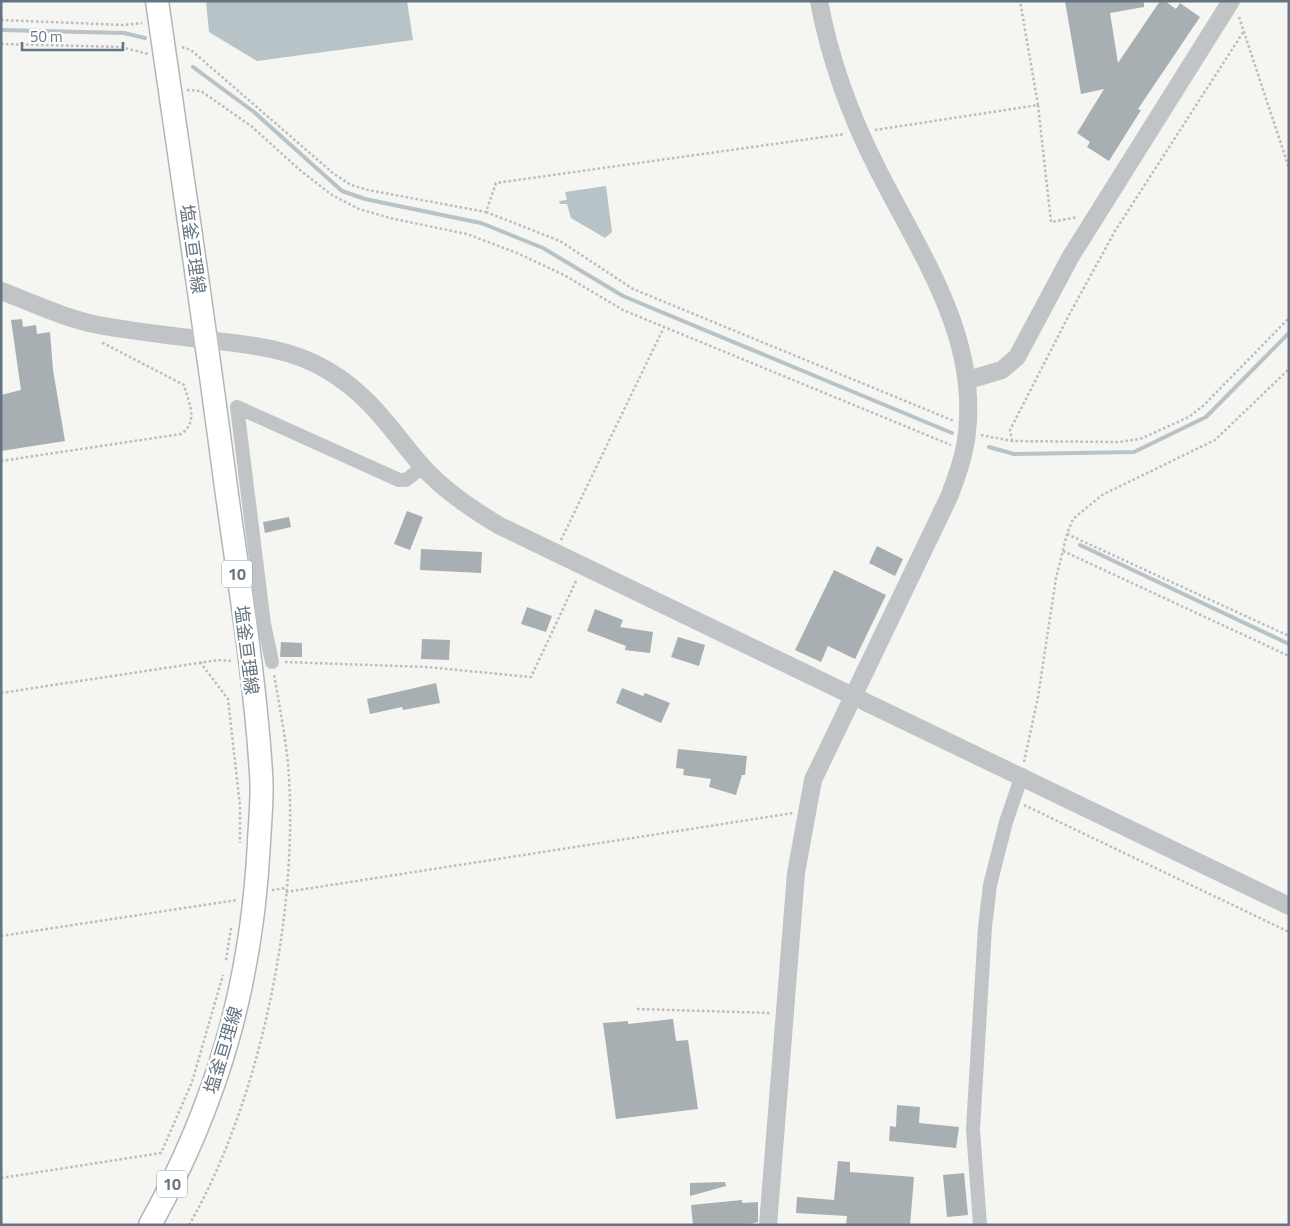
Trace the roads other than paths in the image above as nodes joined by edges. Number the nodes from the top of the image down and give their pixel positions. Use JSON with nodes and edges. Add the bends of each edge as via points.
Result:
{"nodes":[{"id":1,"x":819,"y":1,"type":"edge"},
{"id":2,"x":1234,"y":6,"type":"edge"},
{"id":3,"x":158,"y":12,"type":"edge"},
{"id":4,"x":1,"y":291,"type":"edge"},
{"id":5,"x":207,"y":340,"type":"junction"},
{"id":6,"x":968,"y":380,"type":"junction"},
{"id":7,"x":423,"y":467,"type":"junction"},
{"id":8,"x":272,"y":662,"type":"road end"},
{"id":9,"x":854,"y":695,"type":"junction"},
{"id":10,"x":1022,"y":776,"type":"junction"},
{"id":11,"x":1289,"y":906,"type":"edge"},
{"id":12,"x":150,"y":1225,"type":"edge"},
{"id":13,"x":768,"y":1225,"type":"edge"},
{"id":14,"x":980,"y":1225,"type":"edge"}],
"edges":[{"from":1,"to":6,"type":"street","via":[[833,62],[860,132],[946,302],[960,338]]},
{"from":2,"to":6,"type":"street","via":[[1096,214],[1017,357],[1002,370]]},
{"from":3,"to":5,"type":"main road","name":"塩釜亘理線","number":"10"},
{"from":4,"to":5,"type":"street","via":[[96,324]]},
{"from":5,"to":7,"type":"street","via":[[264,347],[295,355],[326,369],[356,390],[384,417]]},
{"from":5,"to":12,"type":"main road","name":"塩釜亘理線","number":"10","via":[[262,776],[256,893],[246,966],[221,1063],[193,1142]]},
{"from":6,"to":9,"type":"street","via":[[968,427],[949,497]]},
{"from":7,"to":8,"type":"street","via":[[406,480],[399,480],[237,407],[264,624]]},
{"from":7,"to":9,"type":"street","via":[[487,518]]},
{"from":9,"to":10,"type":"street"},
{"from":9,"to":13,"type":"street","via":[[813,780],[806,810],[796,873]]},
{"from":10,"to":11,"type":"street"},
{"from":10,"to":14,"type":"street","via":[[990,885],[985,927],[973,1129]]}]}
